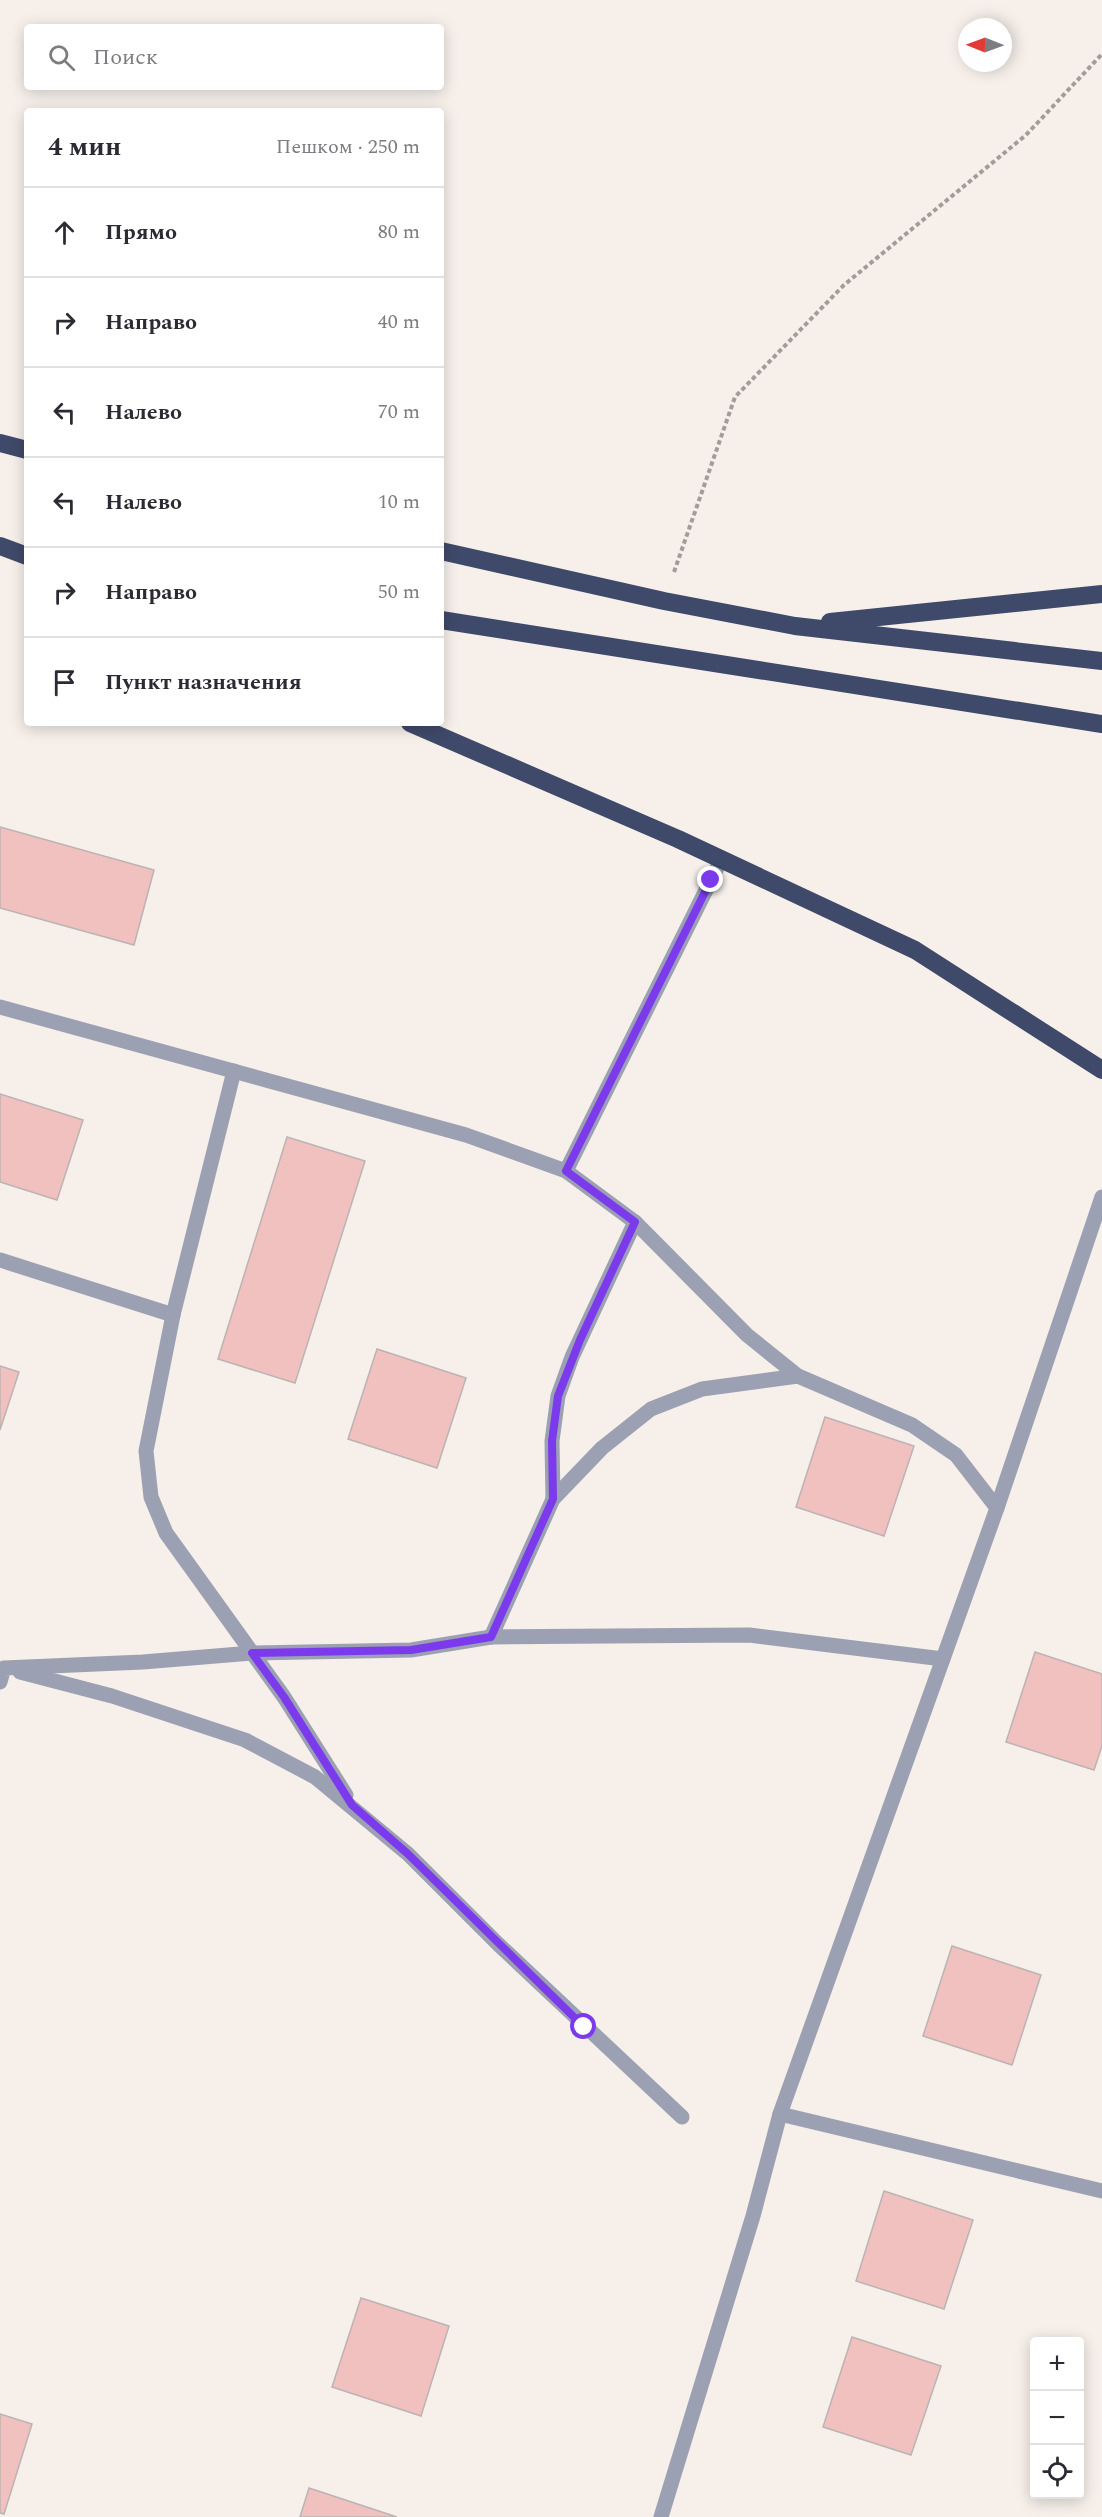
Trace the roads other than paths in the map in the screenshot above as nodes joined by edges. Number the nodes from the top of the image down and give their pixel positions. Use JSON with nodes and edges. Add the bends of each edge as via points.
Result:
{"nodes":[{"id":1,"x":0,"y":443,"type":"edge"},
{"id":2,"x":24,"y":449,"type":"edge"},
{"id":3,"x":0,"y":546,"type":"edge"},
{"id":4,"x":444,"y":552,"type":"edge"},
{"id":5,"x":24,"y":555,"type":"edge"},
{"id":6,"x":1102,"y":594,"type":"edge"},
{"id":7,"x":444,"y":620,"type":"edge"},
{"id":8,"x":795,"y":626,"type":"junction"},
{"id":9,"x":1102,"y":661,"type":"edge"},
{"id":10,"x":1102,"y":724,"type":"edge"},
{"id":11,"x":417,"y":726,"type":"edge"},
{"id":12,"x":721,"y":860,"type":"junction"},
{"id":13,"x":0,"y":1007,"type":"edge"},
{"id":14,"x":1102,"y":1070,"type":"edge"},
{"id":15,"x":234,"y":1071,"type":"junction"},
{"id":16,"x":566,"y":1171,"type":"junction"},
{"id":17,"x":1102,"y":1197,"type":"edge"},
{"id":18,"x":635,"y":1222,"type":"junction"},
{"id":19,"x":0,"y":1260,"type":"edge"},
{"id":20,"x":173,"y":1315,"type":"junction"},
{"id":21,"x":798,"y":1376,"type":"junction"},
{"id":22,"x":553,"y":1499,"type":"junction"},
{"id":23,"x":997,"y":1508,"type":"junction"},
{"id":24,"x":491,"y":1637,"type":"junction"},
{"id":25,"x":252,"y":1653,"type":"junction"},
{"id":26,"x":943,"y":1659,"type":"junction"},
{"id":27,"x":1,"y":1672,"type":"edge"},
{"id":28,"x":352,"y":1805,"type":"junction"},
{"id":29,"x":780,"y":2114,"type":"junction"},
{"id":30,"x":682,"y":2116,"type":"dead end"},
{"id":31,"x":1102,"y":2191,"type":"edge"},
{"id":32,"x":661,"y":2517,"type":"edge"}],
"edges":[{"from":1,"to":2,"type":"highway"},
{"from":3,"to":5,"type":"highway"},
{"from":4,"to":8,"type":"highway"},
{"from":6,"to":8,"type":"highway"},
{"from":7,"to":10,"type":"highway"},
{"from":8,"to":9,"type":"highway"},
{"from":11,"to":12,"type":"highway"},
{"from":12,"to":14,"type":"highway","via":[[915,950]]},
{"from":12,"to":16,"type":"street"},
{"from":13,"to":15,"type":"street"},
{"from":15,"to":16,"type":"street","via":[[466,1135]]},
{"from":15,"to":20,"type":"street"},
{"from":16,"to":18,"type":"street"},
{"from":17,"to":23,"type":"street"},
{"from":18,"to":21,"type":"street","via":[[747,1335]]},
{"from":18,"to":22,"type":"street","via":[[558,1396],[552,1441]]},
{"from":19,"to":20,"type":"street"},
{"from":20,"to":25,"type":"street","via":[[146,1451],[151,1497],[166,1533]]},
{"from":21,"to":22,"type":"street","via":[[702,1389],[651,1409],[602,1448]]},
{"from":21,"to":23,"type":"street","via":[[912,1425],[956,1455]]},
{"from":22,"to":24,"type":"street"},
{"from":23,"to":26,"type":"street"},
{"from":24,"to":25,"type":"street","via":[[411,1650]]},
{"from":24,"to":26,"type":"street","via":[[749,1635]]},
{"from":25,"to":27,"type":"street"},
{"from":25,"to":28,"type":"street"},
{"from":26,"to":29,"type":"street"},
{"from":27,"to":28,"type":"street","via":[[111,1696],[246,1740],[315,1777]]},
{"from":28,"to":30,"type":"street"},
{"from":29,"to":31,"type":"street"},
{"from":29,"to":32,"type":"street"}]}
